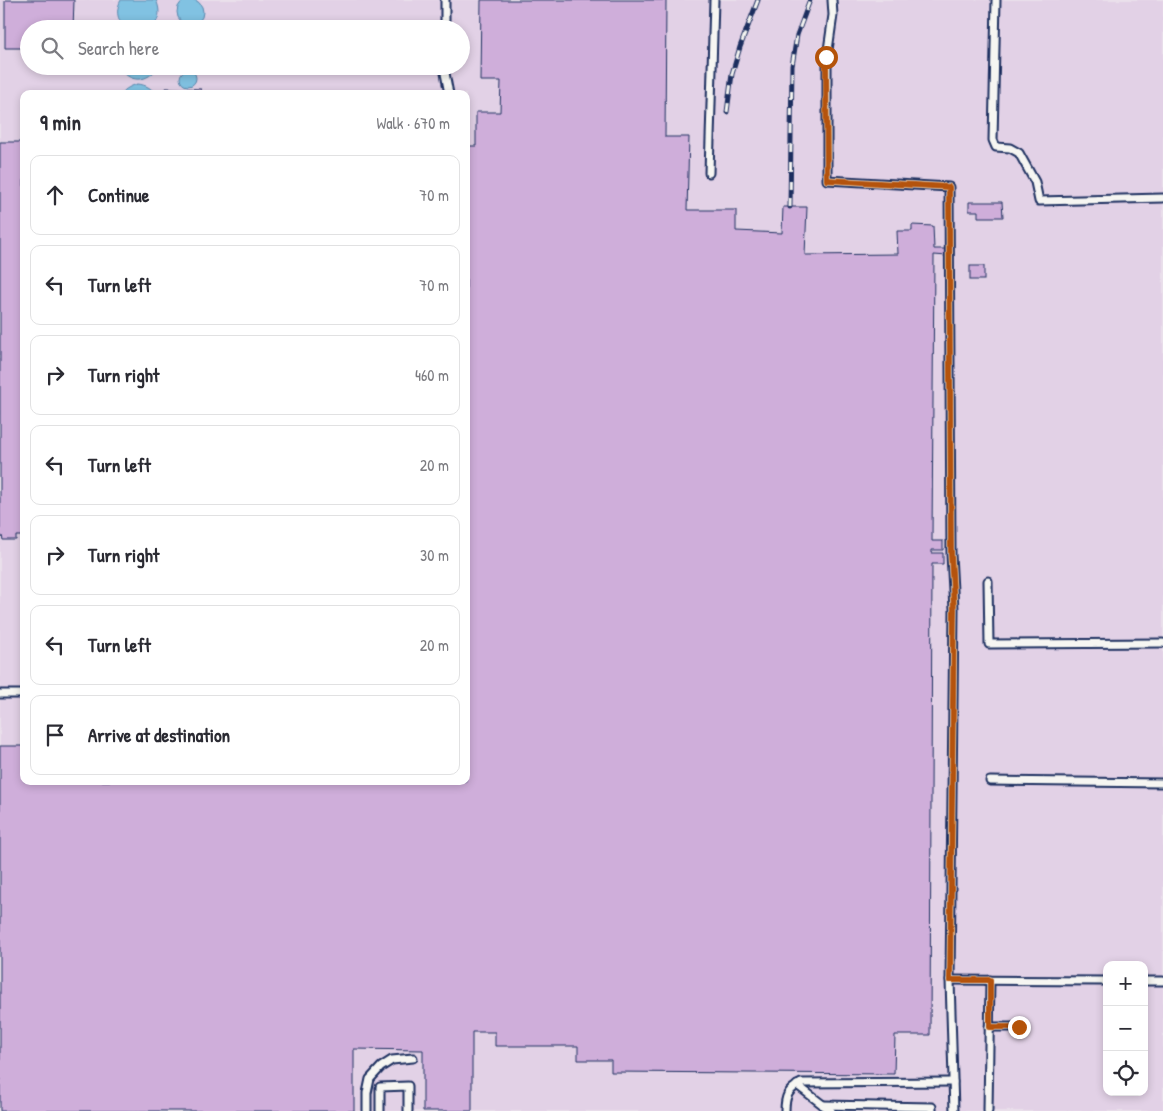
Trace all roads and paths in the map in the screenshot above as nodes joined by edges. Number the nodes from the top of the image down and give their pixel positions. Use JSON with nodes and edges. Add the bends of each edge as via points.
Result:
{"nodes":[{"id":1,"x":445,"y":0,"type":"edge"},
{"id":2,"x":714,"y":0,"type":"edge"},
{"id":3,"x":832,"y":0,"type":"edge"},
{"id":4,"x":996,"y":0,"type":"edge"},
{"id":5,"x":445,"y":20,"type":"edge"},
{"id":6,"x":445,"y":75,"type":"edge"},
{"id":7,"x":448,"y":90,"type":"edge"},
{"id":8,"x":709,"y":173,"type":"dead end"},
{"id":9,"x":1163,"y":198,"type":"edge"},
{"id":10,"x":988,"y":581,"type":"dead end"},
{"id":11,"x":1163,"y":643,"type":"edge"},
{"id":12,"x":0,"y":694,"type":"edge"},
{"id":13,"x":20,"y":694,"type":"edge"},
{"id":14,"x":990,"y":781,"type":"dead end"},
{"id":15,"x":1163,"y":783,"type":"edge"},
{"id":16,"x":950,"y":980,"type":"junction"},
{"id":17,"x":990,"y":980,"type":"junction"},
{"id":18,"x":1103,"y":981,"type":"edge"},
{"id":19,"x":1148,"y":981,"type":"edge"},
{"id":20,"x":1163,"y":981,"type":"edge"},
{"id":21,"x":990,"y":1027,"type":"junction"},
{"id":22,"x":1019,"y":1027,"type":"dead end"},
{"id":23,"x":413,"y":1058,"type":"dead end"},
{"id":24,"x":953,"y":1082,"type":"junction"},
{"id":25,"x":797,"y":1085,"type":"junction"},
{"id":26,"x":823,"y":1105,"type":"junction"},
{"id":27,"x":367,"y":1111,"type":"edge"},
{"id":28,"x":380,"y":1111,"type":"edge"},
{"id":29,"x":408,"y":1111,"type":"edge"},
{"id":30,"x":785,"y":1111,"type":"edge"},
{"id":31,"x":831,"y":1111,"type":"edge"},
{"id":32,"x":932,"y":1111,"type":"edge"},
{"id":33,"x":954,"y":1111,"type":"edge"},
{"id":34,"x":988,"y":1111,"type":"edge"}],
"edges":[{"from":1,"to":5,"type":"lane"},
{"from":2,"to":8,"type":"lane"},
{"from":3,"to":16,"type":"lane","via":[[826,57],[827,180],[949,187],[954,609]]},
{"from":4,"to":9,"type":"lane","via":[[993,140],[996,147],[1010,148],[1019,153],[1035,182],[1039,201]]},
{"from":6,"to":7,"type":"lane"},
{"from":10,"to":11,"type":"lane","via":[[988,644]]},
{"from":12,"to":13,"type":"lane"},
{"from":14,"to":15,"type":"lane"},
{"from":16,"to":17,"type":"lane"},
{"from":16,"to":24,"type":"lane"},
{"from":17,"to":18,"type":"lane"},
{"from":17,"to":21,"type":"lane"},
{"from":19,"to":20,"type":"lane"},
{"from":21,"to":22,"type":"lane"},
{"from":21,"to":34,"type":"lane"},
{"from":23,"to":27,"type":"lane","via":[[392,1060],[370,1079]]},
{"from":24,"to":25,"type":"lane","via":[[815,1082]]},
{"from":24,"to":33,"type":"lane"},
{"from":25,"to":26,"type":"lane"},
{"from":25,"to":30,"type":"lane","via":[[789,1091]]},
{"from":26,"to":31,"type":"lane"},
{"from":26,"to":32,"type":"lane","via":[[932,1106]]},
{"from":28,"to":29,"type":"lane","via":[[380,1087],[408,1086]]}]}
